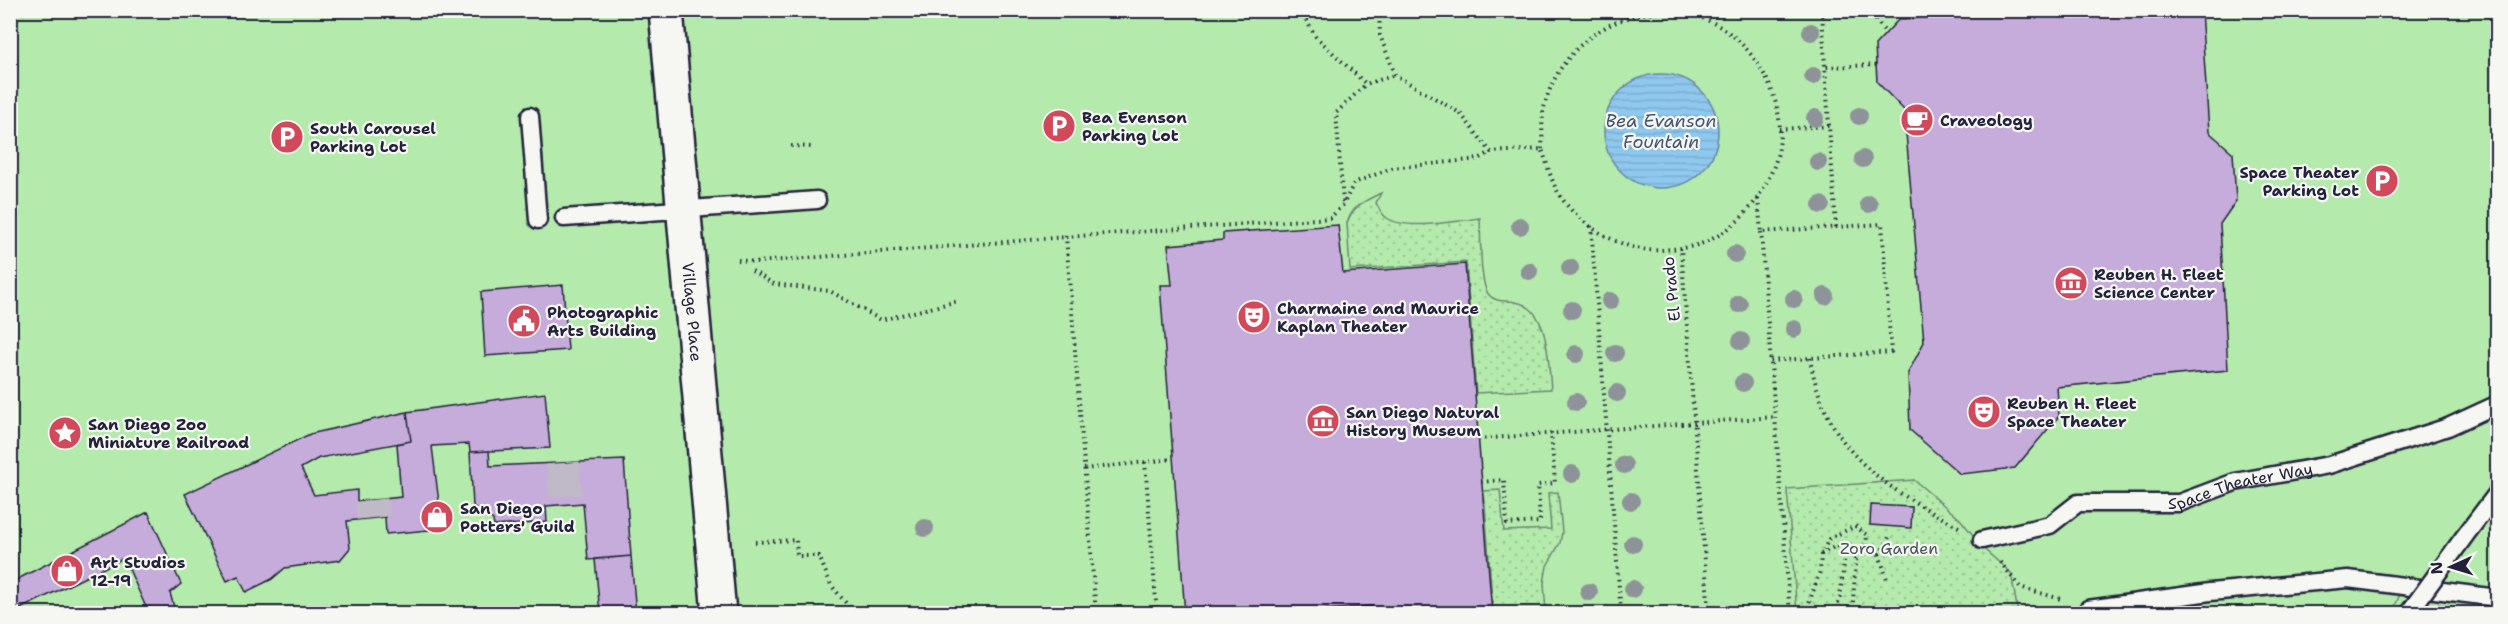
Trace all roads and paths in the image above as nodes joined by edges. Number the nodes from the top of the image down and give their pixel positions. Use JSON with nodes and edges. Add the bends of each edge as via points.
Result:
{"nodes":[{"id":1,"x":666,"y":10,"type":"edge"},
{"id":2,"x":1300,"y":10,"type":"edge"},
{"id":3,"x":1379,"y":10,"type":"edge"},
{"id":4,"x":1822,"y":10,"type":"edge"},
{"id":5,"x":1868,"y":10,"type":"edge"},
{"id":6,"x":1886,"y":33,"type":"dead end"},
{"id":7,"x":1876,"y":65,"type":"dead end"},
{"id":8,"x":1825,"y":68,"type":"junction"},
{"id":9,"x":1395,"y":75,"type":"junction"},
{"id":10,"x":1366,"y":84,"type":"junction"},
{"id":11,"x":530,"y":116,"type":"dead end"},
{"id":12,"x":1829,"y":126,"type":"junction"},
{"id":13,"x":1779,"y":129,"type":"junction"},
{"id":14,"x":791,"y":146,"type":"dead end"},
{"id":15,"x":812,"y":147,"type":"dead end"},
{"id":16,"x":1542,"y":149,"type":"junction"},
{"id":17,"x":1491,"y":152,"type":"junction"},
{"id":18,"x":1758,"y":198,"type":"junction"},
{"id":19,"x":817,"y":200,"type":"dead end"},
{"id":20,"x":1343,"y":205,"type":"junction"},
{"id":21,"x":684,"y":209,"type":"junction"},
{"id":22,"x":564,"y":218,"type":"dead end"},
{"id":23,"x":538,"y":220,"type":"dead end"},
{"id":24,"x":1590,"y":226,"type":"junction"},
{"id":25,"x":1836,"y":227,"type":"junction"},
{"id":26,"x":1761,"y":232,"type":"junction"},
{"id":27,"x":1066,"y":237,"type":"junction"},
{"id":28,"x":1681,"y":248,"type":"junction"},
{"id":29,"x":738,"y":260,"type":"dead end"},
{"id":30,"x":752,"y":270,"type":"dead end"},
{"id":31,"x":958,"y":301,"type":"dead end"},
{"id":32,"x":1810,"y":358,"type":"junction"},
{"id":33,"x":1770,"y":361,"type":"junction"},
{"id":34,"x":2498,"y":404,"type":"edge"},
{"id":35,"x":1775,"y":417,"type":"junction"},
{"id":36,"x":1695,"y":422,"type":"junction"},
{"id":37,"x":1606,"y":428,"type":"junction"},
{"id":38,"x":1551,"y":432,"type":"junction"},
{"id":39,"x":1478,"y":439,"type":"dead end"},
{"id":40,"x":1173,"y":459,"type":"dead end"},
{"id":41,"x":1144,"y":462,"type":"junction"},
{"id":42,"x":1084,"y":469,"type":"junction"},
{"id":43,"x":1481,"y":482,"type":"dead end"},
{"id":44,"x":2498,"y":492,"type":"edge"},
{"id":45,"x":1890,"y":534,"type":"dead end"},
{"id":46,"x":1982,"y":540,"type":"junction"},
{"id":47,"x":755,"y":542,"type":"dead end"},
{"id":48,"x":1866,"y":548,"type":"junction"},
{"id":49,"x":1879,"y":554,"type":"junction"},
{"id":50,"x":1821,"y":555,"type":"junction"},
{"id":51,"x":1888,"y":582,"type":"dead end"},
{"id":52,"x":2498,"y":598,"type":"edge"},
{"id":53,"x":2088,"y":609,"type":"joint"},
{"id":54,"x":719,"y":614,"type":"edge"},
{"id":55,"x":855,"y":614,"type":"edge"},
{"id":56,"x":1096,"y":614,"type":"edge"},
{"id":57,"x":1157,"y":614,"type":"edge"},
{"id":58,"x":1621,"y":614,"type":"edge"},
{"id":59,"x":1709,"y":614,"type":"edge"},
{"id":60,"x":1790,"y":614,"type":"edge"},
{"id":61,"x":1808,"y":614,"type":"edge"},
{"id":62,"x":1834,"y":614,"type":"edge"},
{"id":63,"x":1852,"y":614,"type":"edge"},
{"id":64,"x":2408,"y":614,"type":"edge"}],
"edges":[{"from":1,"to":21,"type":"street","name":"Village Place"},
{"from":2,"to":10,"type":"path","via":[[1316,37]]},
{"from":3,"to":9,"type":"path","via":[[1380,35]]},
{"from":4,"to":8,"type":"path"},
{"from":5,"to":6,"type":"path"},
{"from":7,"to":8,"type":"path"},
{"from":8,"to":12,"type":"path"},
{"from":9,"to":10,"type":"path"},
{"from":9,"to":17,"type":"path","via":[[1460,113]]},
{"from":10,"to":20,"type":"path","via":[[1336,113]]},
{"from":11,"to":23,"type":"lane"},
{"from":12,"to":13,"type":"path"},
{"from":12,"to":25,"type":"path"},
{"from":13,"to":16,"type":"path","via":[[1774,96],[1757,60],[1728,32],[1693,15],[1654,11],[1615,20],[1582,41],[1557,72],[1543,109]]},
{"from":13,"to":18,"type":"path","via":[[1773,173]]},
{"from":14,"to":15,"type":"path"},
{"from":16,"to":17,"type":"path"},
{"from":16,"to":24,"type":"path","name":"El Prado","via":[[1555,186],[1578,217]]},
{"from":17,"to":20,"type":"path","via":[[1479,159],[1392,168],[1353,183]]},
{"from":18,"to":26,"type":"path"},
{"from":18,"to":28,"type":"path","via":[[1724,233]]},
{"from":19,"to":21,"type":"lane"},
{"from":20,"to":27,"type":"path","via":[[1330,218]]},
{"from":21,"to":22,"type":"lane"},
{"from":21,"to":54,"type":"street","name":"Village Place"},
{"from":24,"to":28,"type":"path","name":"El Prado","via":[[1610,240],[1648,250]]},
{"from":24,"to":37,"type":"path"},
{"from":25,"to":26,"type":"path"},
{"from":25,"to":32,"type":"path","via":[[1882,224],[1891,352]]},
{"from":26,"to":33,"type":"path"},
{"from":27,"to":29,"type":"path","via":[[774,261]]},
{"from":27,"to":42,"type":"path"},
{"from":28,"to":36,"type":"path","name":"El Prado"},
{"from":30,"to":31,"type":"path","via":[[774,284],[830,291],[881,320]]},
{"from":32,"to":33,"type":"path"},
{"from":32,"to":46,"type":"path","via":[[1816,389],[1837,434],[1867,469],[1901,495]]},
{"from":33,"to":35,"type":"path"},
{"from":34,"to":46,"type":"lane","name":"Space Theater Way","via":[[2448,427],[2329,465],[2235,482],[2179,503],[2078,503],[2050,525]]},
{"from":35,"to":36,"type":"path"},
{"from":35,"to":60,"type":"path"},
{"from":36,"to":37,"type":"path"},
{"from":36,"to":59,"type":"path","name":"El Prado"},
{"from":37,"to":38,"type":"path"},
{"from":37,"to":58,"type":"path"},
{"from":38,"to":39,"type":"path"},
{"from":38,"to":43,"type":"path","via":[[1555,483],[1538,485],[1540,522],[1507,524],[1504,480]]},
{"from":40,"to":41,"type":"path"},
{"from":41,"to":42,"type":"path"},
{"from":41,"to":57,"type":"path"},
{"from":42,"to":56,"type":"path"},
{"from":44,"to":64,"type":"lane","bridge":true},
{"from":45,"to":49,"type":"path"},
{"from":46,"to":53,"type":"path","via":[[2020,587]]},
{"from":47,"to":55,"type":"path","via":[[796,540],[797,556],[819,556],[831,585]]},
{"from":48,"to":49,"type":"path"},
{"from":48,"to":50,"type":"path","via":[[1868,535],[1855,526],[1829,539]]},
{"from":48,"to":63,"type":"path","via":[[1856,560]]},
{"from":49,"to":51,"type":"path"},
{"from":50,"to":61,"type":"path"},
{"from":50,"to":62,"type":"path","via":[[1836,546],[1845,554],[1840,598]]},
{"from":52,"to":53,"type":"lane","via":[[2348,579]]}]}
